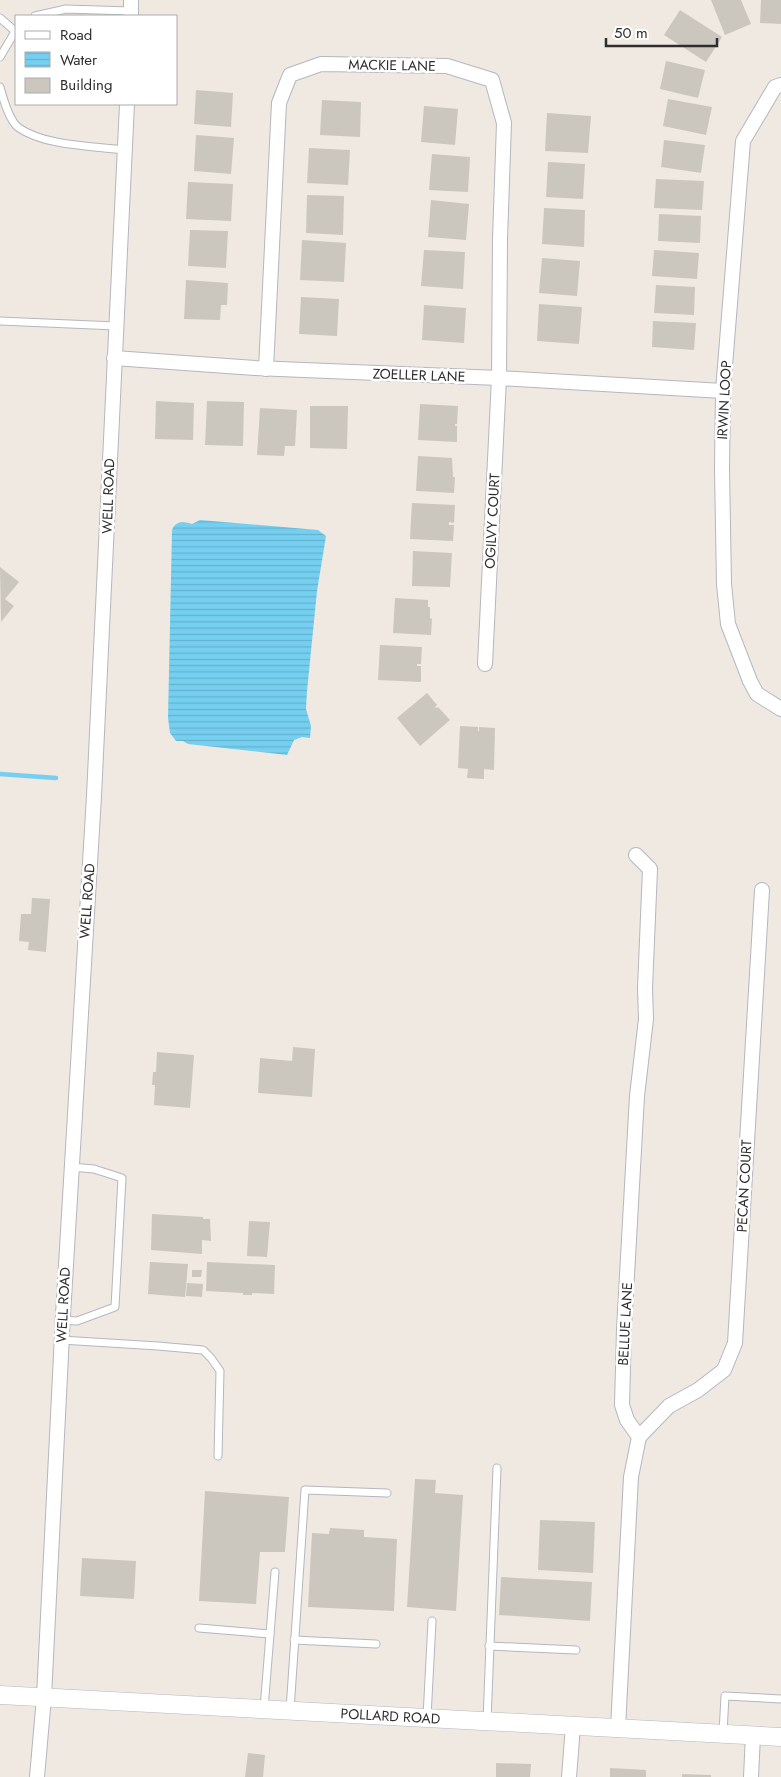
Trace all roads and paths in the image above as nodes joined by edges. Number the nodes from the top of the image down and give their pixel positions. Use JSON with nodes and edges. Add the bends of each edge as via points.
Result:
{"nodes":[{"id":1,"x":131,"y":9,"type":"edge"},
{"id":2,"x":39,"y":15,"type":"edge"},
{"id":3,"x":0,"y":18,"type":"edge"},
{"id":4,"x":15,"y":29,"type":"edge"},
{"id":5,"x":15,"y":32,"type":"edge"},
{"id":6,"x":0,"y":57,"type":"edge"},
{"id":7,"x":781,"y":85,"type":"edge"},
{"id":8,"x":0,"y":87,"type":"edge"},
{"id":9,"x":126,"y":105,"type":"edge"},
{"id":10,"x":124,"y":150,"type":"junction"},
{"id":11,"x":0,"y":322,"type":"edge"},
{"id":12,"x":116,"y":326,"type":"junction"},
{"id":13,"x":114,"y":358,"type":"junction"},
{"id":14,"x":266,"y":369,"type":"junction"},
{"id":15,"x":499,"y":378,"type":"junction"},
{"id":16,"x":723,"y":391,"type":"junction"},
{"id":17,"x":485,"y":664,"type":"dead end"},
{"id":18,"x":781,"y":709,"type":"edge"},
{"id":19,"x":636,"y":855,"type":"dead end"},
{"id":20,"x":762,"y":890,"type":"dead end"},
{"id":21,"x":71,"y":1168,"type":"junction"},
{"id":22,"x":62,"y":1320,"type":"junction"},
{"id":23,"x":61,"y":1340,"type":"junction"},
{"id":24,"x":639,"y":1436,"type":"junction"},
{"id":25,"x":218,"y":1456,"type":"dead end"},
{"id":26,"x":497,"y":1468,"type":"dead end"},
{"id":27,"x":387,"y":1493,"type":"dead end"},
{"id":28,"x":275,"y":1572,"type":"dead end"},
{"id":29,"x":432,"y":1621,"type":"dead end"},
{"id":30,"x":199,"y":1628,"type":"dead end"},
{"id":31,"x":270,"y":1634,"type":"junction"},
{"id":32,"x":294,"y":1640,"type":"junction"},
{"id":33,"x":376,"y":1644,"type":"dead end"},
{"id":34,"x":489,"y":1646,"type":"junction"},
{"id":35,"x":576,"y":1650,"type":"dead end"},
{"id":36,"x":0,"y":1695,"type":"edge"},
{"id":37,"x":44,"y":1697,"type":"junction"},
{"id":38,"x":781,"y":1699,"type":"edge"},
{"id":39,"x":264,"y":1709,"type":"junction"},
{"id":40,"x":290,"y":1710,"type":"junction"},
{"id":41,"x":427,"y":1718,"type":"junction"},
{"id":42,"x":487,"y":1721,"type":"junction"},
{"id":43,"x":573,"y":1726,"type":"junction"},
{"id":44,"x":618,"y":1728,"type":"junction"},
{"id":45,"x":723,"y":1734,"type":"junction"},
{"id":46,"x":753,"y":1735,"type":"junction"},
{"id":47,"x":781,"y":1737,"type":"edge"},
{"id":48,"x":37,"y":1777,"type":"edge"},
{"id":49,"x":569,"y":1777,"type":"edge"},
{"id":50,"x":751,"y":1777,"type":"edge"}],
"edges":[{"from":1,"to":2,"type":"lane","via":[[66,9]]},
{"from":3,"to":4,"type":"lane"},
{"from":5,"to":6,"type":"lane"},
{"from":7,"to":16,"type":"street","name":"IRWIN LOOP","via":[[774,87],[743,141]]},
{"from":8,"to":10,"type":"lane","via":[[4,104],[18,127],[45,140]]},
{"from":9,"to":10,"type":"street","name":"WELL ROAD"},
{"from":10,"to":12,"type":"street","name":"WELL ROAD"},
{"from":11,"to":12,"type":"lane"},
{"from":12,"to":13,"type":"street","name":"WELL ROAD"},
{"from":13,"to":14,"type":"street","name":"ZOELLER LANE"},
{"from":13,"to":21,"type":"street","name":"WELL ROAD","via":[[94,796]]},
{"from":14,"to":15,"type":"street","name":"ZOELLER LANE"},
{"from":14,"to":15,"type":"street","name":"MACKIE LANE","via":[[279,104],[290,76],[321,64],[447,66],[492,80],[504,123]]},
{"from":15,"to":16,"type":"street","name":"ZOELLER LANE"},
{"from":15,"to":17,"type":"street","name":"OGILVY COURT"},
{"from":16,"to":18,"type":"street","name":"IRWIN LOOP","via":[[724,584],[728,624],[757,694]]},
{"from":19,"to":24,"type":"street","name":"BELLUE LANE","via":[[650,869],[646,1019],[637,1096],[622,1405],[627,1420]]},
{"from":20,"to":24,"type":"street","name":"PECAN COURT","via":[[735,1343],[724,1370],[669,1406]]},
{"from":21,"to":22,"type":"street","name":"WELL ROAD"},
{"from":21,"to":22,"type":"lane","via":[[94,1169],[122,1178],[115,1307],[77,1321]]},
{"from":22,"to":23,"type":"street","name":"WELL ROAD"},
{"from":23,"to":25,"type":"lane","via":[[203,1350],[220,1371]]},
{"from":23,"to":37,"type":"street","name":"WELL ROAD"},
{"from":24,"to":44,"type":"street","via":[[631,1477]]},
{"from":26,"to":34,"type":"lane"},
{"from":27,"to":32,"type":"lane","via":[[305,1490]]},
{"from":28,"to":31,"type":"lane"},
{"from":29,"to":41,"type":"lane"},
{"from":30,"to":31,"type":"lane"},
{"from":31,"to":39,"type":"lane"},
{"from":32,"to":33,"type":"lane"},
{"from":32,"to":40,"type":"lane"},
{"from":34,"to":35,"type":"lane"},
{"from":34,"to":42,"type":"lane"},
{"from":36,"to":37,"type":"street","name":"POLLARD ROAD"},
{"from":37,"to":39,"type":"street","name":"POLLARD ROAD"},
{"from":37,"to":48,"type":"street","name":"WELL ROAD"},
{"from":38,"to":45,"type":"lane","via":[[725,1696]]},
{"from":39,"to":40,"type":"street","name":"POLLARD ROAD"},
{"from":40,"to":41,"type":"street","name":"POLLARD ROAD"},
{"from":41,"to":42,"type":"street","name":"POLLARD ROAD"},
{"from":42,"to":43,"type":"street","name":"POLLARD ROAD"},
{"from":43,"to":44,"type":"street","name":"POLLARD ROAD"},
{"from":43,"to":49,"type":"street"},
{"from":44,"to":45,"type":"street","name":"POLLARD ROAD"},
{"from":45,"to":46,"type":"street","name":"POLLARD ROAD"},
{"from":46,"to":47,"type":"street","name":"POLLARD ROAD"},
{"from":46,"to":50,"type":"street"}]}
